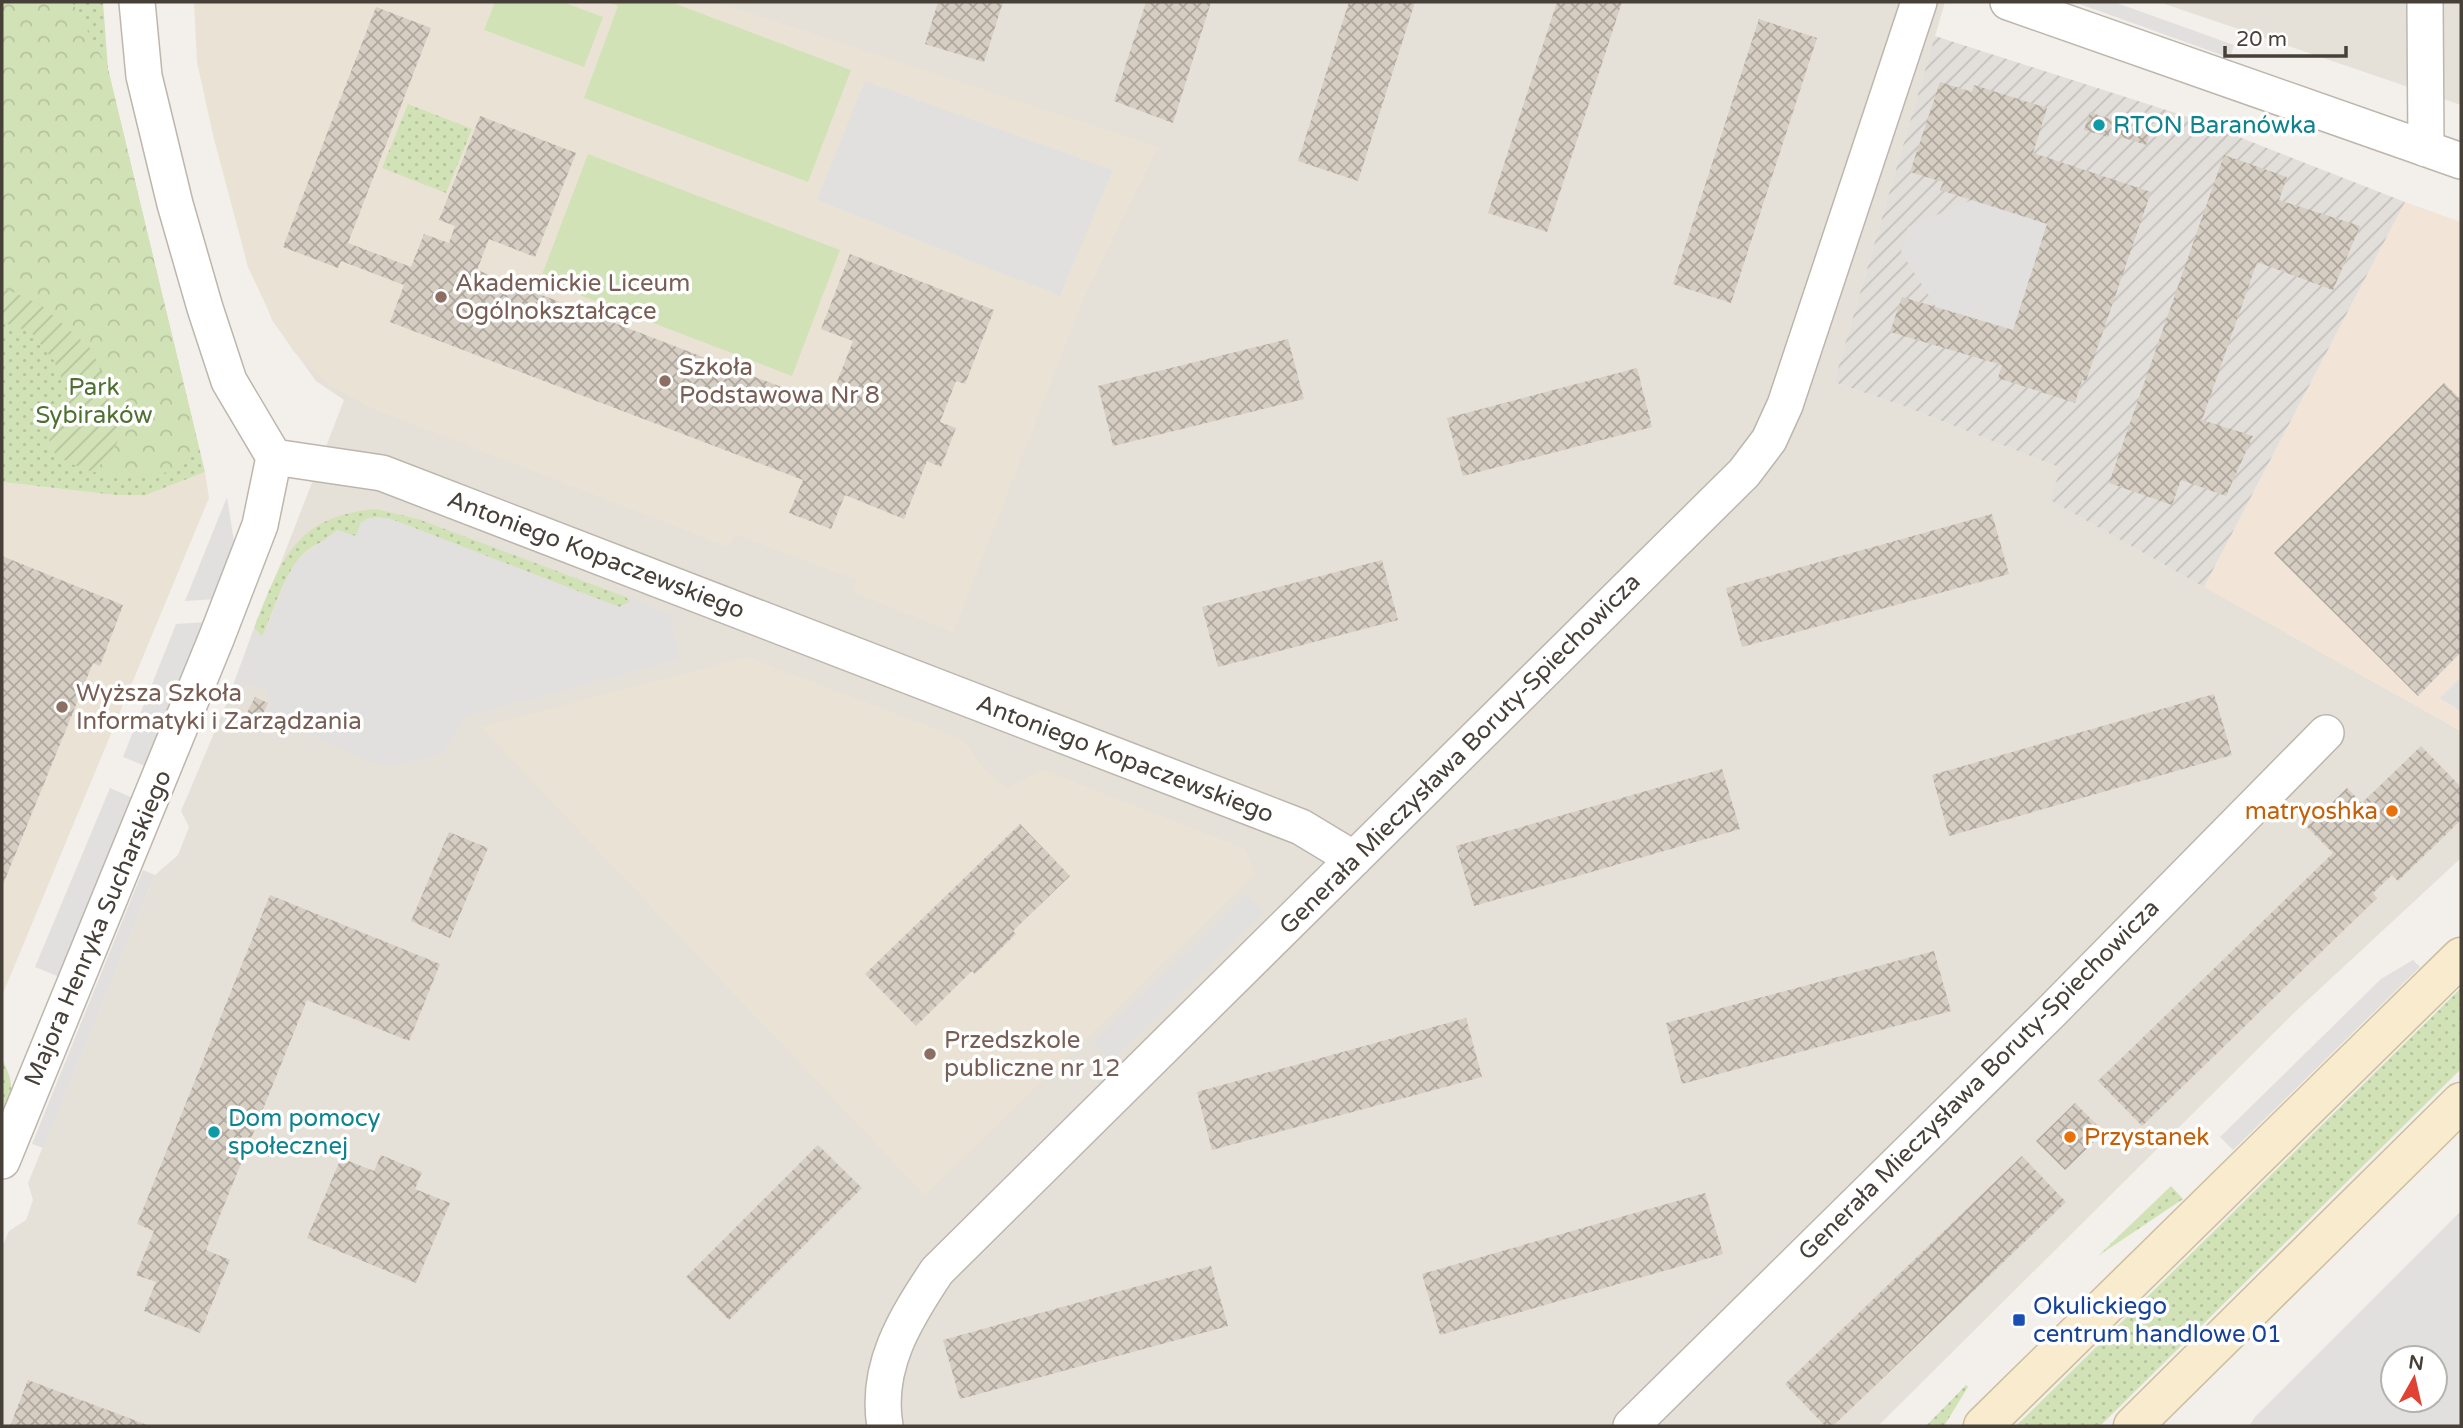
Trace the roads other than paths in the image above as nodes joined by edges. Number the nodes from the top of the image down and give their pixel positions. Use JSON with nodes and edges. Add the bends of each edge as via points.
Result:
{"nodes":[{"id":1,"x":137,"y":2,"type":"edge"},
{"id":2,"x":1919,"y":2,"type":"edge"},
{"id":3,"x":2008,"y":2,"type":"edge"},
{"id":4,"x":2425,"y":2,"type":"edge"},
{"id":5,"x":2426,"y":149,"type":"junction"},
{"id":6,"x":2461,"y":161,"type":"edge"},
{"id":7,"x":274,"y":457,"type":"junction"},
{"id":8,"x":2326,"y":733,"type":"dead end"},
{"id":9,"x":1354,"y":859,"type":"junction"},
{"id":10,"x":2461,"y":957,"type":"edge"},
{"id":11,"x":2461,"y":1102,"type":"edge"},
{"id":12,"x":2,"y":1161,"type":"edge"},
{"id":13,"x":885,"y":1426,"type":"edge"},
{"id":14,"x":1631,"y":1426,"type":"edge"},
{"id":15,"x":1983,"y":1426,"type":"edge"},
{"id":16,"x":2133,"y":1426,"type":"edge"}],
"edges":[{"from":1,"to":7,"type":"street","via":[[144,76],[205,308],[229,381]]},
{"from":2,"to":9,"type":"street","name":"Generała Mieczysława Boruty-Spiechowicza","via":[[1785,405],[1769,440],[1744,473]]},
{"from":3,"to":5,"type":"street"},
{"from":4,"to":5,"type":"street"},
{"from":5,"to":6,"type":"street"},
{"from":7,"to":9,"type":"street","name":"Antoniego Kopaczewskiego","via":[[382,473],[1301,827]]},
{"from":7,"to":12,"type":"street","name":"Majora Henryka Sucharskiego","via":[[260,525],[216,639]]},
{"from":8,"to":14,"type":"street","name":"Generała Mieczysława Boruty-Spiechowicza"},
{"from":9,"to":13,"type":"street","name":"Generała Mieczysława Boruty-Spiechowicza","via":[[937,1271],[897,1339],[881,1404]]},
{"from":10,"to":15,"type":"main road"},
{"from":11,"to":16,"type":"main road"}]}
